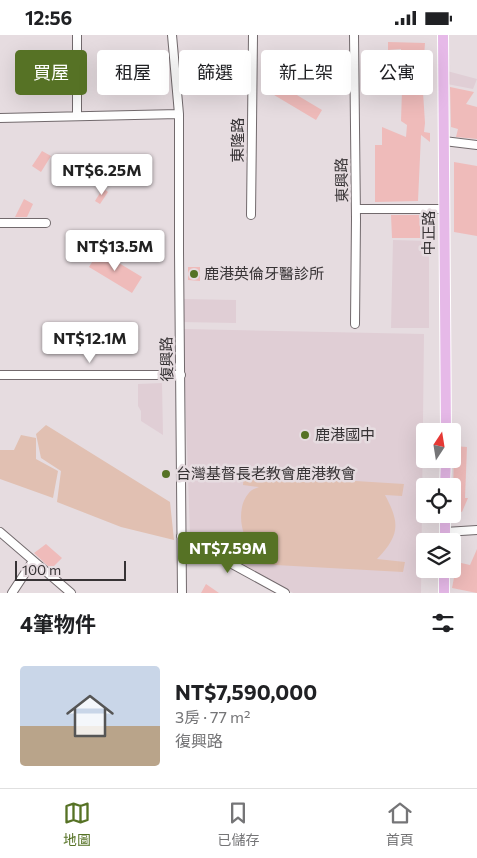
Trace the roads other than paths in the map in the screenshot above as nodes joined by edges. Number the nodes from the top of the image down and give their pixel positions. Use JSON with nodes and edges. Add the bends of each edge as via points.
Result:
{"nodes":[{"id":1,"x":77,"y":35,"type":"edge"},
{"id":2,"x":172,"y":35,"type":"edge"},
{"id":3,"x":253,"y":35,"type":"edge"},
{"id":4,"x":354,"y":35,"type":"edge"},
{"id":5,"x":443,"y":35,"type":"edge"},
{"id":6,"x":179,"y":114,"type":"junction"},
{"id":7,"x":78,"y":116,"type":"junction"},
{"id":8,"x":0,"y":118,"type":"edge"},
{"id":9,"x":444,"y":141,"type":"junction"},
{"id":10,"x":477,"y":145,"type":"edge"},
{"id":11,"x":356,"y":209,"type":"junction"},
{"id":12,"x":444,"y":209,"type":"junction"},
{"id":13,"x":251,"y":215,"type":"dead end"},
{"id":14,"x":0,"y":223,"type":"edge"},
{"id":15,"x":46,"y":223,"type":"dead end"},
{"id":16,"x":355,"y":324,"type":"dead end"},
{"id":17,"x":0,"y":375,"type":"edge"},
{"id":18,"x":180,"y":375,"type":"junction"},
{"id":19,"x":446,"y":423,"type":"edge"},
{"id":20,"x":477,"y":530,"type":"edge"},
{"id":21,"x":0,"y":531,"type":"edge"},
{"id":22,"x":461,"y":534,"type":"edge"},
{"id":23,"x":181,"y":536,"type":"junction"},
{"id":24,"x":33,"y":561,"type":"junction"},
{"id":25,"x":444,"y":578,"type":"edge"},
{"id":26,"x":12,"y":593,"type":"edge"},
{"id":27,"x":71,"y":593,"type":"edge"},
{"id":28,"x":182,"y":593,"type":"edge"},
{"id":29,"x":285,"y":593,"type":"edge"},
{"id":30,"x":444,"y":593,"type":"edge"}],
"edges":[{"from":1,"to":7,"type":"street"},
{"from":2,"to":6,"type":"street","name":"復興路"},
{"from":3,"to":13,"type":"street","name":"東隆路"},
{"from":4,"to":11,"type":"street","name":"東興路"},
{"from":5,"to":9,"type":"main road","name":"中正路"},
{"from":6,"to":7,"type":"street"},
{"from":6,"to":18,"type":"street","name":"復興路"},
{"from":7,"to":8,"type":"street"},
{"from":9,"to":10,"type":"street"},
{"from":9,"to":12,"type":"main road","name":"中正路"},
{"from":11,"to":12,"type":"street"},
{"from":11,"to":16,"type":"street","name":"東興路"},
{"from":12,"to":19,"type":"main road","name":"中正路"},
{"from":14,"to":15,"type":"street"},
{"from":17,"to":18,"type":"street"},
{"from":18,"to":23,"type":"street","name":"復興路"},
{"from":20,"to":22,"type":"street"},
{"from":21,"to":24,"type":"street"},
{"from":23,"to":28,"type":"street","name":"復興路"},
{"from":23,"to":29,"type":"street"},
{"from":24,"to":26,"type":"street"},
{"from":24,"to":27,"type":"street"},
{"from":25,"to":30,"type":"main road"}]}
